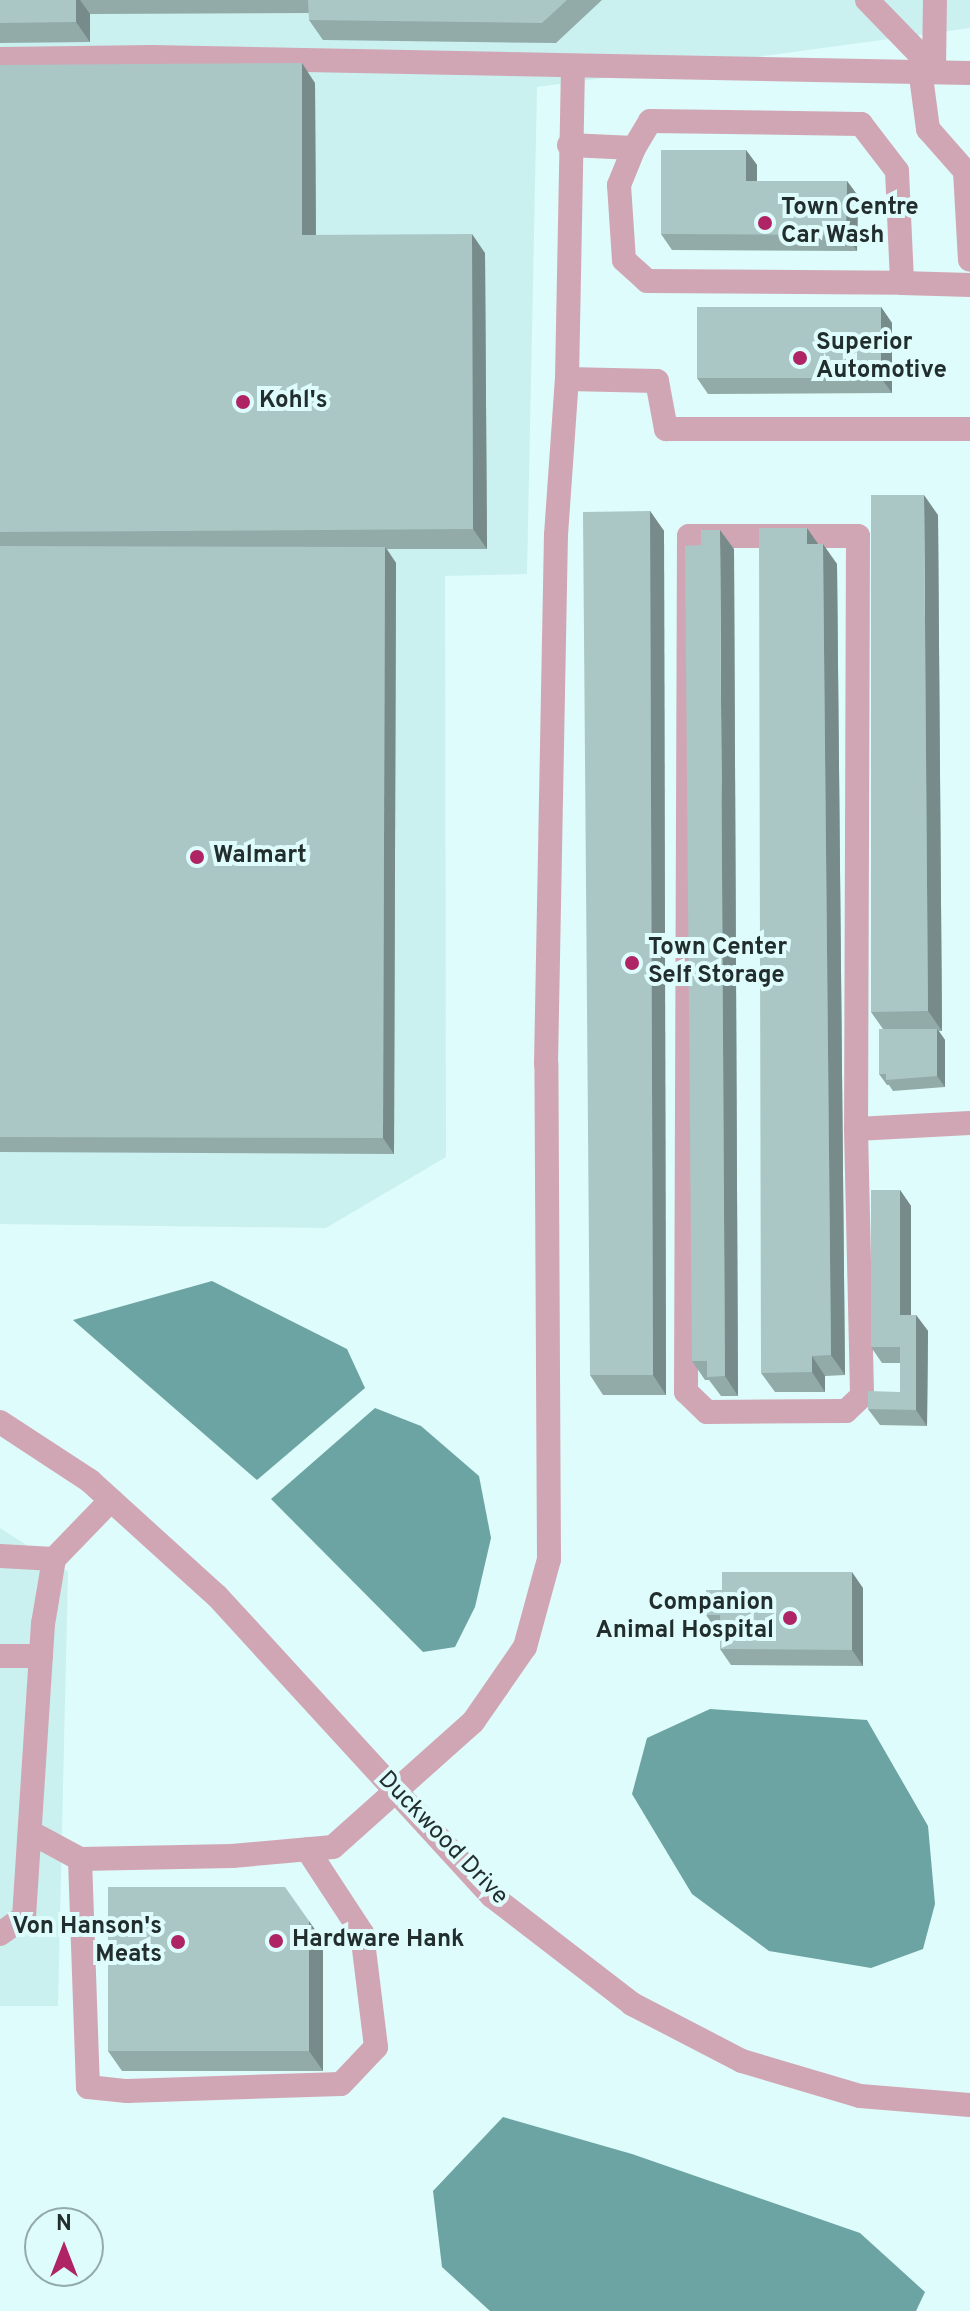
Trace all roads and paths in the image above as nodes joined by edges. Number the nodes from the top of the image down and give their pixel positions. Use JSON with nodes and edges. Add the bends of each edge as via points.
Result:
{"nodes":[{"id":1,"x":867,"y":0,"type":"edge"},
{"id":2,"x":935,"y":0,"type":"edge"},
{"id":3,"x":0,"y":59,"type":"edge"},
{"id":4,"x":573,"y":68,"type":"junction"},
{"id":5,"x":927,"y":69,"type":"junction"},
{"id":6,"x":970,"y":73,"type":"edge"},
{"id":7,"x":569,"y":145,"type":"junction"},
{"id":8,"x":634,"y":148,"type":"junction"},
{"id":9,"x":970,"y":260,"type":"edge"},
{"id":10,"x":902,"y":283,"type":"junction"},
{"id":11,"x":970,"y":285,"type":"edge"},
{"id":12,"x":567,"y":379,"type":"junction"},
{"id":13,"x":970,"y":429,"type":"edge"},
{"id":14,"x":970,"y":1123,"type":"edge"},
{"id":15,"x":856,"y":1129,"type":"junction"},
{"id":16,"x":0,"y":1422,"type":"edge"},
{"id":17,"x":111,"y":1500,"type":"junction"},
{"id":18,"x":0,"y":1556,"type":"edge"},
{"id":19,"x":54,"y":1559,"type":"junction"},
{"id":20,"x":0,"y":1656,"type":"edge"},
{"id":21,"x":41,"y":1656,"type":"junction"},
{"id":22,"x":394,"y":1789,"type":"junction"},
{"id":23,"x":30,"y":1832,"type":"junction"},
{"id":24,"x":307,"y":1849,"type":"junction"},
{"id":25,"x":80,"y":1859,"type":"junction"},
{"id":26,"x":0,"y":1934,"type":"edge"},
{"id":27,"x":970,"y":2105,"type":"edge"}],
"edges":[{"from":1,"to":5,"type":"street"},
{"from":2,"to":5,"type":"street"},
{"from":3,"to":4,"type":"street","via":[[152,57]]},
{"from":4,"to":5,"type":"street"},
{"from":4,"to":7,"type":"street"},
{"from":5,"to":6,"type":"street"},
{"from":5,"to":9,"type":"street","via":[[928,129],[965,171]]},
{"from":7,"to":8,"type":"street"},
{"from":7,"to":12,"type":"street"},
{"from":8,"to":10,"type":"street","via":[[619,185],[624,260],[647,281]]},
{"from":8,"to":10,"type":"street","via":[[650,121],[861,124],[897,171]]},
{"from":10,"to":11,"type":"street"},
{"from":12,"to":13,"type":"street","via":[[657,381],[666,429]]},
{"from":12,"to":22,"type":"street","via":[[556,535],[546,1064],[549,1559],[525,1647],[473,1722]]},
{"from":14,"to":15,"type":"street"},
{"from":15,"to":15,"type":"street","via":[[862,1396],[846,1411],[707,1412],[686,1392],[689,536],[858,536]]},
{"from":16,"to":17,"type":"street","name":"Duckwood Drive"},
{"from":17,"to":19,"type":"street"},
{"from":17,"to":22,"type":"street","name":"Duckwood Drive","via":[[217,1596]]},
{"from":18,"to":19,"type":"street"},
{"from":19,"to":21,"type":"street"},
{"from":20,"to":21,"type":"street"},
{"from":21,"to":23,"type":"street"},
{"from":22,"to":24,"type":"street","via":[[333,1847]]},
{"from":22,"to":27,"type":"street","name":"Duckwood Drive","via":[[492,1896],[632,2004],[742,2061],[860,2096]]},
{"from":23,"to":25,"type":"street"},
{"from":23,"to":26,"type":"street","via":[[24,1917]]},
{"from":24,"to":25,"type":"street"},
{"from":24,"to":25,"type":"street","via":[[362,1933],[376,2047],[341,2084],[127,2091],[88,2087]]}]}
